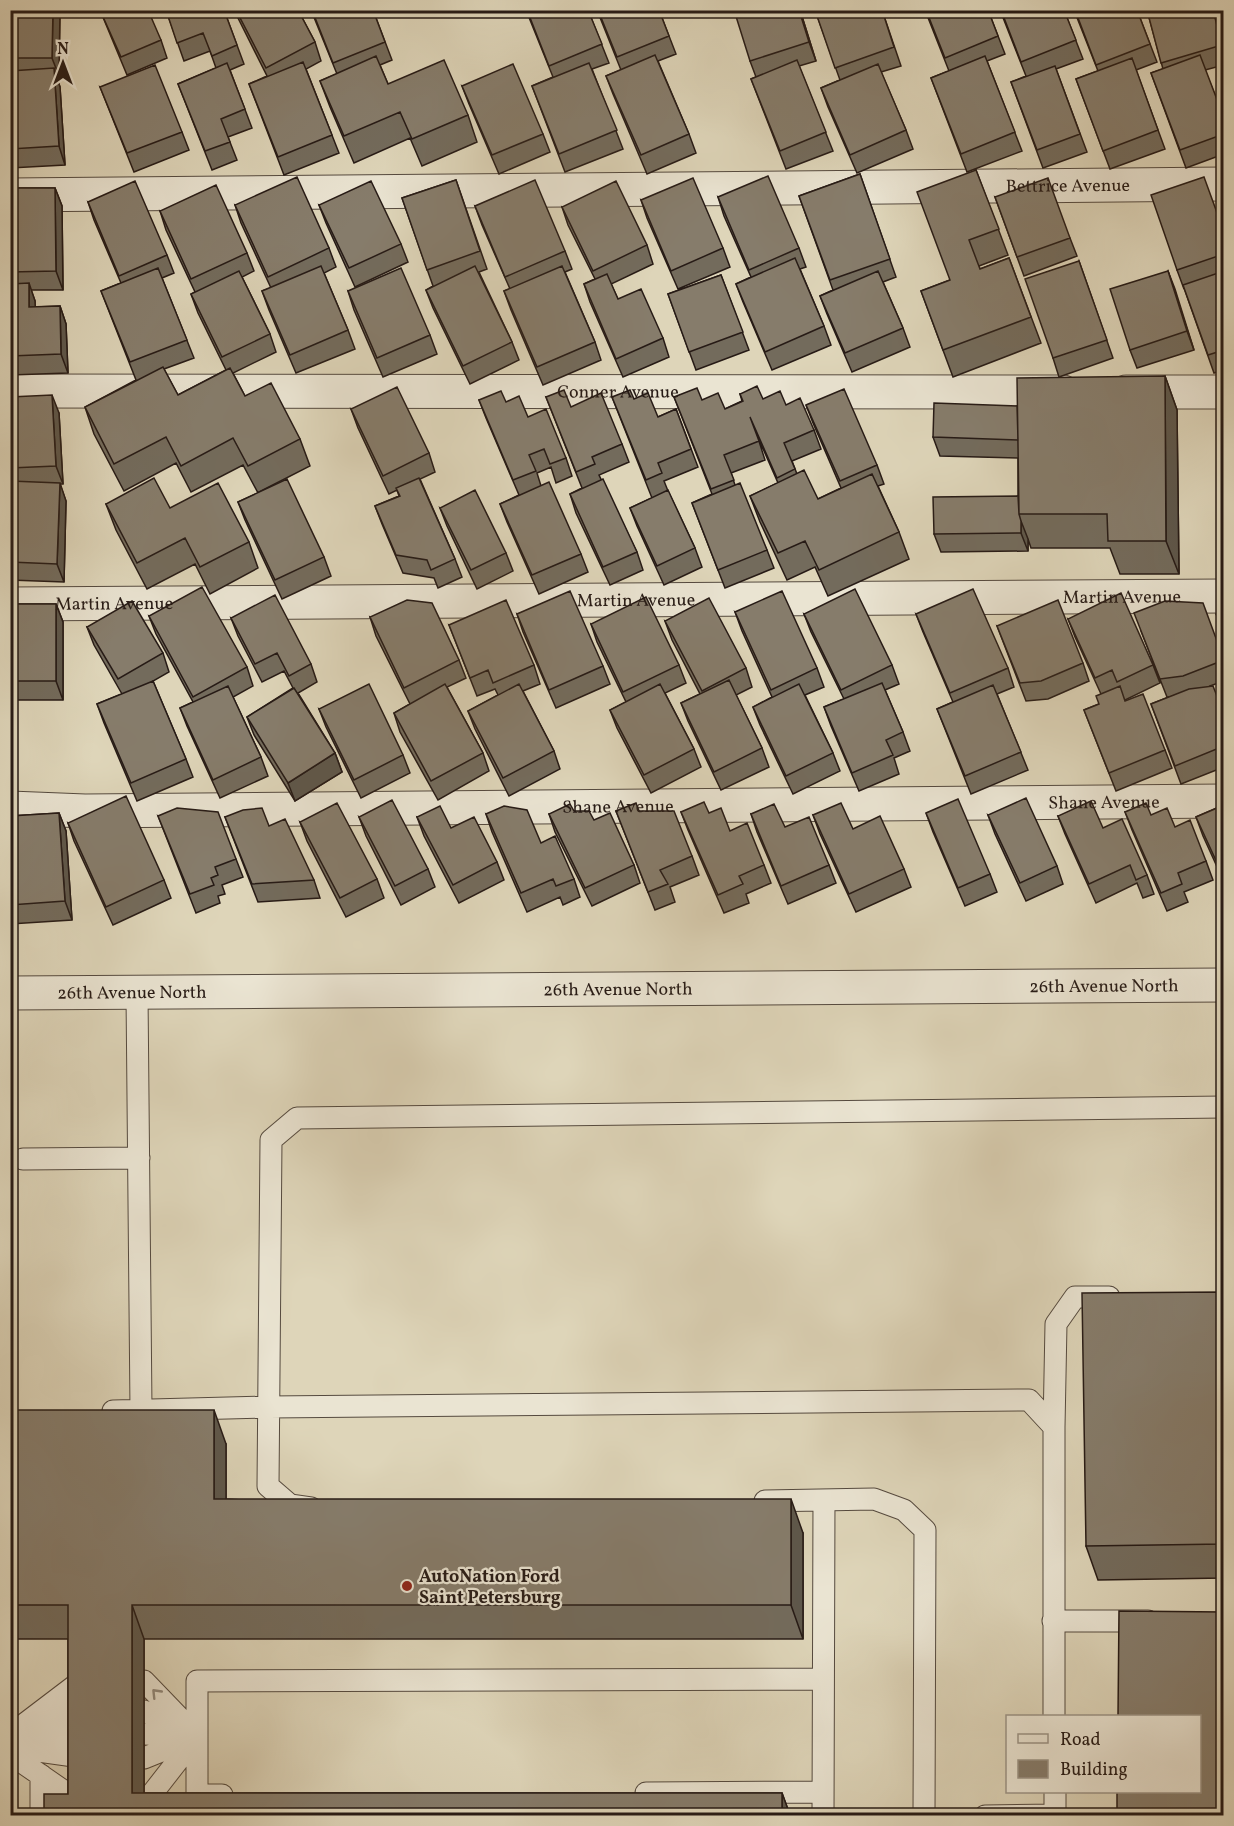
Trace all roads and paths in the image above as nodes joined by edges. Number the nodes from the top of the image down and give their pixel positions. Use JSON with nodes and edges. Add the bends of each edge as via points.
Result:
{"nodes":[{"id":1,"x":1224,"y":184,"type":"edge"},
{"id":2,"x":10,"y":195,"type":"edge"},
{"id":3,"x":10,"y":391,"type":"edge"},
{"id":4,"x":1224,"y":392,"type":"edge"},
{"id":5,"x":1224,"y":596,"type":"edge"},
{"id":6,"x":10,"y":604,"type":"edge"},
{"id":7,"x":1224,"y":801,"type":"edge"},
{"id":8,"x":10,"y":808,"type":"edge"},
{"id":9,"x":1224,"y":985,"type":"edge"},
{"id":10,"x":10,"y":993,"type":"edge"},
{"id":11,"x":137,"y":994,"type":"junction"},
{"id":12,"x":1224,"y":1107,"type":"edge"},
{"id":13,"x":139,"y":1158,"type":"junction"},
{"id":14,"x":23,"y":1159,"type":"dead end"},
{"id":15,"x":1132,"y":1296,"type":"edge"},
{"id":16,"x":268,"y":1407,"type":"junction"},
{"id":17,"x":141,"y":1410,"type":"junction"},
{"id":18,"x":95,"y":1411,"type":"edge"},
{"id":19,"x":1054,"y":1427,"type":"junction"},
{"id":20,"x":824,"y":1500,"type":"junction"},
{"id":21,"x":742,"y":1502,"type":"edge"},
{"id":22,"x":331,"y":1509,"type":"edge"},
{"id":23,"x":1167,"y":1620,"type":"edge"},
{"id":24,"x":1053,"y":1621,"type":"junction"},
{"id":25,"x":823,"y":1679,"type":"junction"},
{"id":26,"x":81,"y":1681,"type":"edge"},
{"id":27,"x":144,"y":1681,"type":"dead end"},
{"id":28,"x":81,"y":1710,"type":"edge"},
{"id":29,"x":144,"y":1711,"type":"dead end"},
{"id":30,"x":1054,"y":1715,"type":"edge"},
{"id":31,"x":81,"y":1734,"type":"edge"},
{"id":32,"x":144,"y":1734,"type":"dead end"},
{"id":33,"x":197,"y":1736,"type":"junction"},
{"id":34,"x":10,"y":1745,"type":"edge"},
{"id":35,"x":81,"y":1757,"type":"edge"},
{"id":36,"x":144,"y":1758,"type":"dead end"},
{"id":37,"x":41,"y":1775,"type":"junction"},
{"id":38,"x":823,"y":1792,"type":"junction"},
{"id":39,"x":622,"y":1793,"type":"edge"},
{"id":40,"x":1055,"y":1793,"type":"edge"},
{"id":41,"x":144,"y":1794,"type":"edge"},
{"id":42,"x":244,"y":1795,"type":"edge"},
{"id":43,"x":41,"y":1815,"type":"edge"},
{"id":44,"x":823,"y":1815,"type":"edge"},
{"id":45,"x":924,"y":1815,"type":"edge"},
{"id":46,"x":985,"y":1815,"type":"edge"},
{"id":47,"x":1055,"y":1815,"type":"edge"}],
"edges":[{"from":1,"to":2,"type":"street","name":"Bettrice Avenue"},
{"from":3,"to":4,"type":"street","name":"Conner Avenue"},
{"from":5,"to":6,"type":"street","name":"Martin Avenue"},
{"from":7,"to":8,"type":"street","name":"Shane Avenue","via":[[85,811]]},
{"from":9,"to":11,"type":"street","name":"26th Avenue North"},
{"from":10,"to":11,"type":"street","name":"26th Avenue North"},
{"from":11,"to":13,"type":"lane"},
{"from":12,"to":16,"type":"lane","via":[[297,1118],[271,1140]]},
{"from":13,"to":14,"type":"lane"},
{"from":13,"to":17,"type":"lane"},
{"from":15,"to":19,"type":"lane","via":[[1075,1297],[1056,1324]]},
{"from":16,"to":17,"type":"lane"},
{"from":16,"to":19,"type":"lane","via":[[1029,1400]]},
{"from":16,"to":22,"type":"lane","via":[[268,1486],[290,1505]]},
{"from":17,"to":18,"type":"lane"},
{"from":19,"to":24,"type":"lane"},
{"from":20,"to":21,"type":"lane"},
{"from":20,"to":25,"type":"lane"},
{"from":20,"to":45,"type":"lane","via":[[874,1499],[904,1510],[925,1530]]},
{"from":23,"to":24,"type":"lane"},
{"from":24,"to":30,"type":"lane"},
{"from":25,"to":33,"type":"lane","via":[[197,1681]]},
{"from":25,"to":38,"type":"lane"},
{"from":26,"to":34,"type":"lane"},
{"from":33,"to":27,"type":"lane","one_way":true},
{"from":28,"to":34,"type":"lane"},
{"from":29,"to":33,"type":"lane"},
{"from":31,"to":34,"type":"lane"},
{"from":32,"to":33,"type":"lane"},
{"from":33,"to":36,"type":"lane"},
{"from":33,"to":41,"type":"lane"},
{"from":33,"to":42,"type":"lane","via":[[197,1795]]},
{"from":34,"to":35,"type":"lane"},
{"from":34,"to":37,"type":"lane"},
{"from":34,"to":37,"type":"lane","via":[[81,1793]]},
{"from":37,"to":43,"type":"lane"},
{"from":38,"to":39,"type":"lane"},
{"from":38,"to":44,"type":"lane"},
{"from":40,"to":47,"type":"lane"},
{"from":46,"to":47,"type":"lane"}]}
